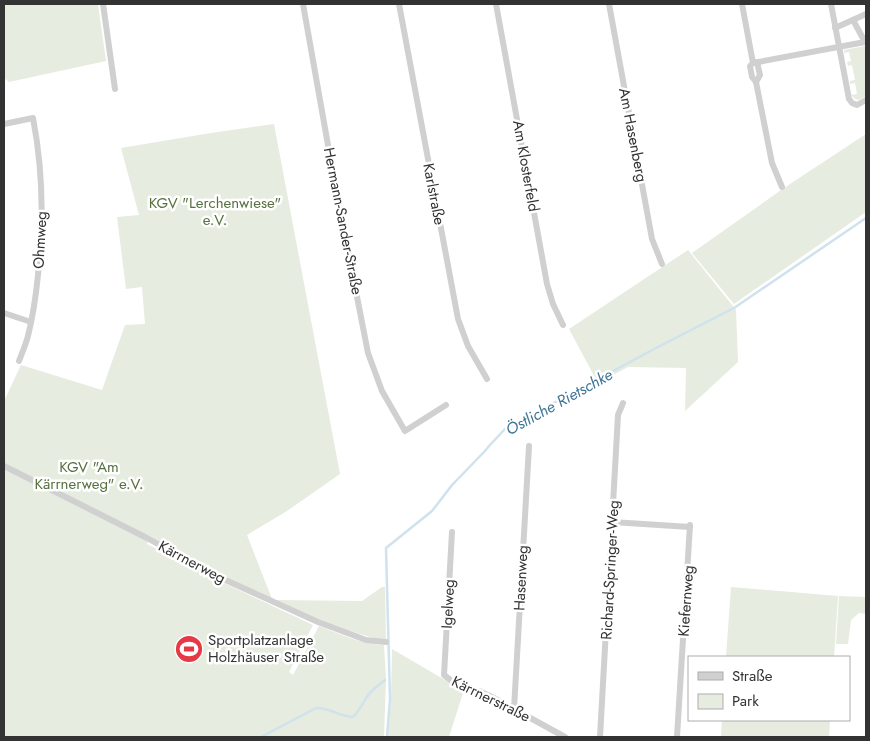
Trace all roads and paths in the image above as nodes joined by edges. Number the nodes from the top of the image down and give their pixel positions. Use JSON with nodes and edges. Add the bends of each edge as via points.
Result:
{"nodes":[{"id":1,"x":103,"y":4,"type":"edge"},
{"id":2,"x":303,"y":4,"type":"edge"},
{"id":3,"x":399,"y":4,"type":"edge"},
{"id":4,"x":496,"y":4,"type":"edge"},
{"id":5,"x":608,"y":4,"type":"edge"},
{"id":6,"x":742,"y":4,"type":"edge"},
{"id":7,"x":831,"y":4,"type":"edge"},
{"id":8,"x":866,"y":14,"type":"edge"},
{"id":9,"x":853,"y":20,"type":"junction"},
{"id":10,"x":835,"y":28,"type":"junction"},
{"id":11,"x":839,"y":48,"type":"junction"},
{"id":12,"x":755,"y":62,"type":"junction"},
{"id":13,"x":115,"y":89,"type":"dead end"},
{"id":14,"x":866,"y":100,"type":"edge"},
{"id":15,"x":4,"y":124,"type":"edge"},
{"id":16,"x":782,"y":187,"type":"dead end"},
{"id":17,"x":662,"y":264,"type":"dead end"},
{"id":18,"x":4,"y":313,"type":"edge"},
{"id":19,"x":31,"y":322,"type":"junction"},
{"id":20,"x":563,"y":326,"type":"dead end"},
{"id":21,"x":19,"y":361,"type":"dead end"},
{"id":22,"x":487,"y":379,"type":"dead end"},
{"id":23,"x":624,"y":403,"type":"dead end"},
{"id":24,"x":446,"y":405,"type":"dead end"},
{"id":25,"x":529,"y":446,"type":"dead end"},
{"id":26,"x":4,"y":466,"type":"edge"},
{"id":27,"x":612,"y":522,"type":"junction"},
{"id":28,"x":452,"y":532,"type":"dead end"},
{"id":29,"x":386,"y":642,"type":"dead end"},
{"id":30,"x":444,"y":675,"type":"joint"},
{"id":31,"x":514,"y":709,"type":"junction"},
{"id":32,"x":565,"y":737,"type":"edge"},
{"id":33,"x":600,"y":737,"type":"edge"},
{"id":34,"x":677,"y":737,"type":"edge"}],
"edges":[{"from":1,"to":13,"type":"street"},
{"from":2,"to":24,"type":"street","name":"Hermann-Sander-Straße","via":[[368,353],[382,391],[405,430]]},
{"from":3,"to":22,"type":"street","name":"Karlstraße","via":[[458,319],[468,346]]},
{"from":4,"to":20,"type":"street","name":"Am Klosterfeld","via":[[547,284]]},
{"from":5,"to":17,"type":"street","name":"Am Hasenberg","via":[[652,239]]},
{"from":6,"to":12,"type":"street"},
{"from":7,"to":10,"type":"street"},
{"from":8,"to":9,"type":"street"},
{"from":9,"to":10,"type":"street"},
{"from":9,"to":11,"type":"street","via":[[865,42]]},
{"from":10,"to":11,"type":"street"},
{"from":11,"to":12,"type":"street"},
{"from":11,"to":14,"type":"street","via":[[849,99],[857,104]]},
{"from":12,"to":16,"type":"street","via":[[750,66],[752,77],[756,82],[772,163]]},
{"from":15,"to":19,"type":"street","name":"Ohmweg","via":[[32,118],[38,143],[42,198],[39,262]]},
{"from":18,"to":19,"type":"street"},
{"from":19,"to":21,"type":"street","name":"Ohmweg"},
{"from":23,"to":27,"type":"street","name":"Richard-Springer-Weg","via":[[618,415]]},
{"from":25,"to":31,"type":"street","name":"Hasenweg"},
{"from":26,"to":29,"type":"street","name":"Kärrnerweg","via":[[210,573],[318,622],[366,640]]},
{"from":27,"to":33,"type":"street","name":"Richard-Springer-Weg"},
{"from":27,"to":34,"type":"street","name":"Kiefernweg","via":[[690,526]]},
{"from":28,"to":30,"type":"street","name":"Igelweg"},
{"from":30,"to":31,"type":"street","name":"Kärrnerstraße","via":[[457,685],[479,691]]},
{"from":31,"to":32,"type":"street","name":"Kärrnerstraße"}]}
